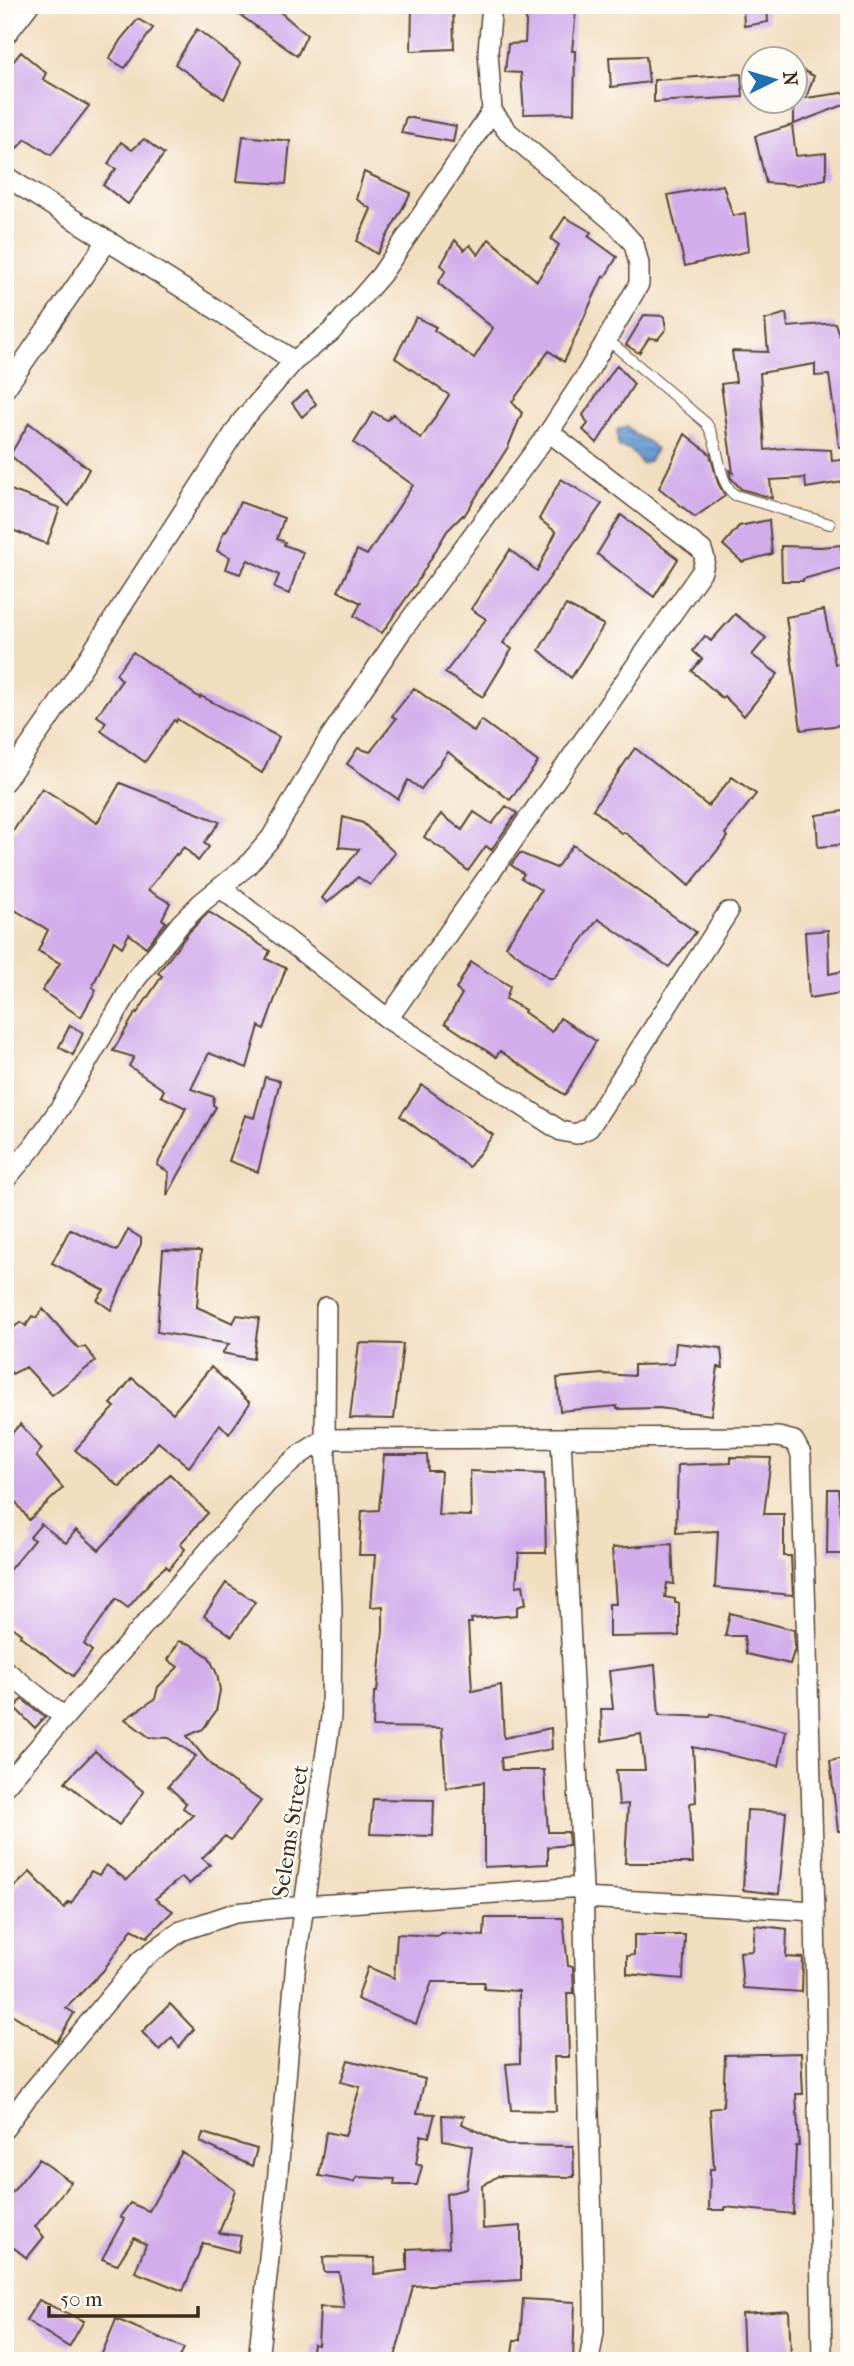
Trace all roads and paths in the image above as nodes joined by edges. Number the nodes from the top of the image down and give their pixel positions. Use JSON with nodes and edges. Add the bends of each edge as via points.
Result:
{"nodes":[{"id":1,"x":26,"y":5,"type":"edge"},
{"id":2,"x":492,"y":5,"type":"edge"},
{"id":3,"x":5,"y":32,"type":"edge"},
{"id":4,"x":492,"y":111,"type":"junction"},
{"id":5,"x":5,"y":176,"type":"edge"},
{"id":6,"x":108,"y":240,"type":"junction"},
{"id":7,"x":608,"y":340,"type":"junction"},
{"id":8,"x":294,"y":361,"type":"junction"},
{"id":9,"x":5,"y":389,"type":"edge"},
{"id":10,"x":549,"y":432,"type":"junction"},
{"id":11,"x":830,"y":524,"type":"dead end"},
{"id":12,"x":5,"y":781,"type":"edge"},
{"id":13,"x":221,"y":887,"type":"junction"},
{"id":14,"x":729,"y":912,"type":"dead end"},
{"id":15,"x":388,"y":1019,"type":"junction"},
{"id":16,"x":5,"y":1180,"type":"edge"},
{"id":17,"x":326,"y":1307,"type":"dead end"},
{"id":18,"x":325,"y":1439,"type":"junction"},
{"id":19,"x":561,"y":1439,"type":"junction"},
{"id":20,"x":5,"y":1670,"type":"edge"},
{"id":21,"x":64,"y":1717,"type":"junction"},
{"id":22,"x":5,"y":1786,"type":"edge"},
{"id":23,"x":583,"y":1893,"type":"junction"},
{"id":24,"x":303,"y":1906,"type":"junction"},
{"id":25,"x":815,"y":1911,"type":"junction"},
{"id":26,"x":5,"y":2128,"type":"edge"},
{"id":27,"x":258,"y":2361,"type":"edge"},
{"id":28,"x":589,"y":2361,"type":"edge"},
{"id":29,"x":822,"y":2361,"type":"edge"}],
"edges":[{"from":1,"to":3,"type":"street"},
{"from":2,"to":4,"type":"street","via":[[488,51]]},
{"from":4,"to":7,"type":"street","via":[[508,132],[634,243],[639,284]]},
{"from":4,"to":8,"type":"street","via":[[381,275],[331,332]]},
{"from":5,"to":6,"type":"street"},
{"from":6,"to":8,"type":"street"},
{"from":6,"to":9,"type":"street"},
{"from":7,"to":10,"type":"street"},
{"from":7,"to":11,"type":"lane","via":[[706,423],[728,490]]},
{"from":8,"to":12,"type":"street","via":[[242,421]]},
{"from":10,"to":13,"type":"street","via":[[401,632],[330,737],[271,838]]},
{"from":10,"to":15,"type":"street","via":[[702,550],[702,571]]},
{"from":13,"to":15,"type":"street"},
{"from":13,"to":16,"type":"street","via":[[181,923],[136,979],[60,1108]]},
{"from":14,"to":15,"type":"street","via":[[589,1128],[576,1134],[561,1131]]},
{"from":17,"to":18,"type":"street","name":"Selems Street"},
{"from":18,"to":19,"type":"street"},
{"from":18,"to":21,"type":"street","via":[[267,1483]]},
{"from":18,"to":24,"type":"street","name":"Selems Street","via":[[331,1717]]},
{"from":19,"to":23,"type":"street"},
{"from":19,"to":25,"type":"street","via":[[778,1437],[794,1441],[801,1454]]},
{"from":20,"to":21,"type":"street"},
{"from":21,"to":22,"type":"street"},
{"from":23,"to":24,"type":"street"},
{"from":23,"to":25,"type":"street"},
{"from":23,"to":28,"type":"street","via":[[594,2301]]},
{"from":24,"to":26,"type":"street","via":[[235,1913],[181,1931],[141,1960]]},
{"from":24,"to":27,"type":"street","name":"Selems Street"},
{"from":25,"to":29,"type":"street"}]}
